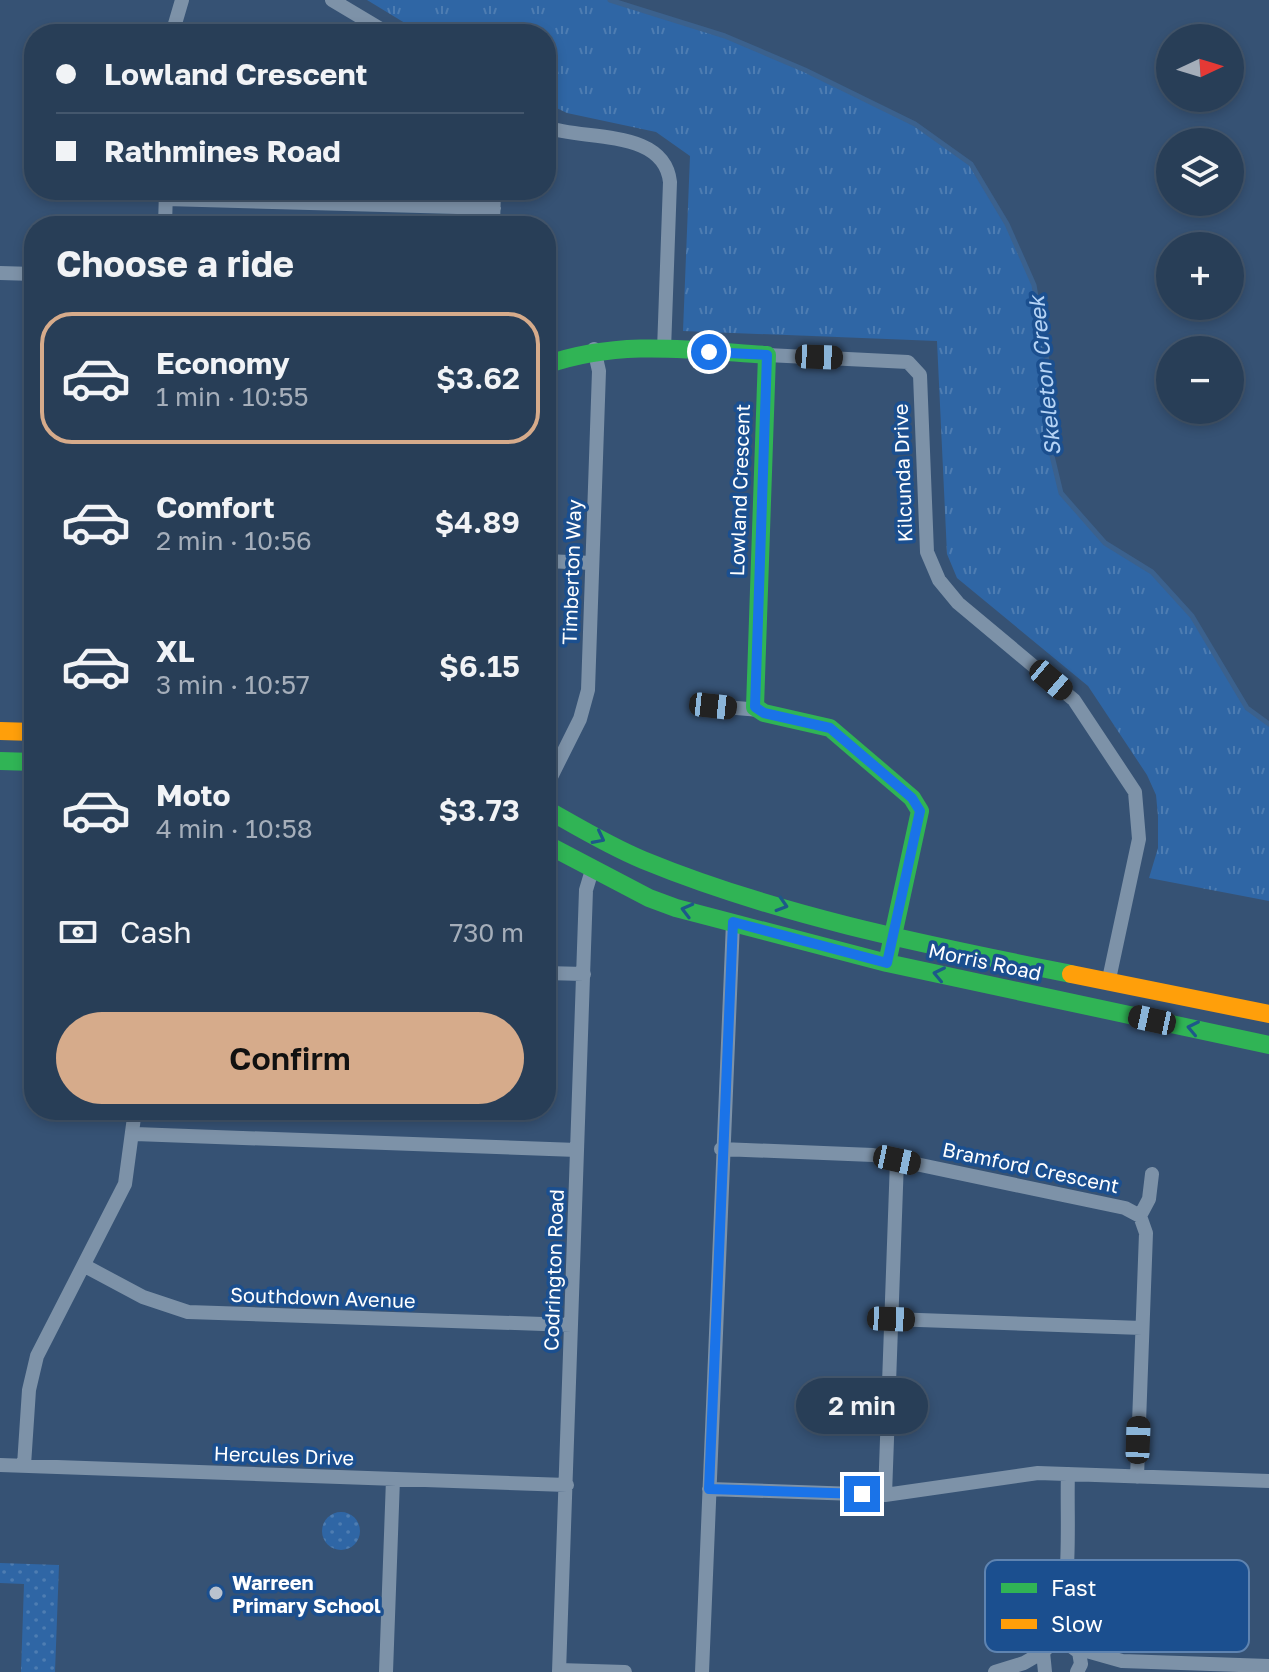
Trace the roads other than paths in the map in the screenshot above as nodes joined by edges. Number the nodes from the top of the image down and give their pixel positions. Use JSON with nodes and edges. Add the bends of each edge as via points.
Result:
{"nodes":[{"id":1,"x":182,"y":0,"type":"edge"},
{"id":2,"x":332,"y":0,"type":"edge"},
{"id":3,"x":175,"y":24,"type":"edge"},
{"id":4,"x":372,"y":24,"type":"edge"},
{"id":5,"x":556,"y":129,"type":"edge"},
{"id":6,"x":307,"y":200,"type":"edge"},
{"id":7,"x":494,"y":200,"type":"edge"},
{"id":8,"x":494,"y":208,"type":"junction"},
{"id":9,"x":494,"y":216,"type":"edge"},
{"id":10,"x":0,"y":273,"type":"edge"},
{"id":11,"x":24,"y":274,"type":"edge"},
{"id":12,"x":594,"y":349,"type":"junction"},
{"id":13,"x":672,"y":350,"type":"junction"},
{"id":14,"x":767,"y":355,"type":"junction"},
{"id":15,"x":556,"y":362,"type":"edge"},
{"id":16,"x":556,"y":561,"type":"edge"},
{"id":17,"x":592,"y":563,"type":"junction"},
{"id":18,"x":713,"y":706,"type":"dead end"},
{"id":19,"x":760,"y":710,"type":"junction"},
{"id":20,"x":0,"y":731,"type":"edge"},
{"id":21,"x":24,"y":732,"type":"edge"},
{"id":22,"x":0,"y":761,"type":"edge"},
{"id":23,"x":24,"y":762,"type":"edge"},
{"id":24,"x":556,"y":767,"type":"edge"},
{"id":25,"x":556,"y":814,"type":"edge"},
{"id":26,"x":556,"y":850,"type":"edge"},
{"id":27,"x":654,"y":864,"type":"junction"},
{"id":28,"x":592,"y":870,"type":"junction"},
{"id":29,"x":649,"y":898,"type":"junction"},
{"id":30,"x":733,"y":922,"type":"junction"},
{"id":31,"x":895,"y":935,"type":"junction"},
{"id":32,"x":887,"y":963,"type":"junction"},
{"id":33,"x":556,"y":973,"type":"edge"},
{"id":34,"x":584,"y":974,"type":"junction"},
{"id":35,"x":1109,"y":979,"type":"junction"},
{"id":36,"x":1269,"y":1014,"type":"edge"},
{"id":37,"x":1269,"y":1045,"type":"edge"},
{"id":38,"x":135,"y":1120,"type":"edge"},
{"id":39,"x":135,"y":1134,"type":"junction"},
{"id":40,"x":721,"y":1149,"type":"junction"},
{"id":41,"x":577,"y":1150,"type":"junction"},
{"id":42,"x":897,"y":1160,"type":"junction"},
{"id":43,"x":1152,"y":1174,"type":"dead end"},
{"id":44,"x":1140,"y":1216,"type":"junction"},
{"id":45,"x":85,"y":1266,"type":"junction"},
{"id":46,"x":891,"y":1319,"type":"junction"},
{"id":47,"x":571,"y":1325,"type":"junction"},
{"id":48,"x":1142,"y":1328,"type":"junction"},
{"id":49,"x":0,"y":1465,"type":"edge"},
{"id":50,"x":24,"y":1465,"type":"junction"},
{"id":51,"x":1068,"y":1474,"type":"junction"},
{"id":52,"x":1137,"y":1477,"type":"junction"},
{"id":53,"x":393,"y":1479,"type":"junction"},
{"id":54,"x":1269,"y":1481,"type":"edge"},
{"id":55,"x":567,"y":1485,"type":"junction"},
{"id":56,"x":709,"y":1489,"type":"junction"},
{"id":57,"x":885,"y":1495,"type":"junction"},
{"id":58,"x":1065,"y":1560,"type":"edge"},
{"id":59,"x":1039,"y":1652,"type":"edge"},
{"id":60,"x":1044,"y":1652,"type":"edge"},
{"id":61,"x":1078,"y":1652,"type":"edge"},
{"id":62,"x":1090,"y":1652,"type":"edge"},
{"id":63,"x":1122,"y":1661,"type":"junction"},
{"id":64,"x":1269,"y":1666,"type":"edge"},
{"id":65,"x":1237,"y":1669,"type":"edge"},
{"id":66,"x":559,"y":1671,"type":"edge"},
{"id":67,"x":1001,"y":1671,"type":"edge"},
{"id":68,"x":386,"y":1672,"type":"edge"},
{"id":69,"x":625,"y":1672,"type":"edge"},
{"id":70,"x":702,"y":1672,"type":"edge"},
{"id":71,"x":1043,"y":1672,"type":"edge"},
{"id":72,"x":1078,"y":1672,"type":"edge"}],
"edges":[{"from":1,"to":3,"type":"street"},
{"from":2,"to":4,"type":"street"},
{"from":5,"to":13,"type":"street","via":[[630,143],[665,162],[670,182]]},
{"from":6,"to":8,"type":"street"},
{"from":7,"to":8,"type":"street"},
{"from":8,"to":9,"type":"street"},
{"from":10,"to":11,"type":"street"},
{"from":12,"to":13,"type":"street"},
{"from":12,"to":15,"type":"street"},
{"from":12,"to":17,"type":"street","name":"Timberton Way","via":[[599,371]]},
{"from":13,"to":14,"type":"street"},
{"from":14,"to":19,"type":"street","name":"Lowland Crescent","via":[[753,688]]},
{"from":14,"to":35,"type":"street","name":"Kilcunda Drive","via":[[908,362],[920,375],[927,552],[939,580],[958,603],[1074,700],[1135,792],[1139,839]]},
{"from":16,"to":17,"type":"street"},
{"from":17,"to":24,"type":"street","name":"Timberton Way","via":[[588,690]]},
{"from":18,"to":19,"type":"street"},
{"from":19,"to":31,"type":"street","via":[[830,728],[912,798],[920,811]]},
{"from":20,"to":21,"type":"street"},
{"from":22,"to":23,"type":"street"},
{"from":25,"to":27,"type":"street","name":"Morris Road","one_way":true},
{"from":26,"to":28,"type":"street","name":"Morris Road"},
{"from":27,"to":29,"type":"street"},
{"from":27,"to":31,"type":"street","name":"Morris Road","one_way":true},
{"from":28,"to":29,"type":"street","name":"Morris Road"},
{"from":28,"to":34,"type":"street","name":"Codrington Road","via":[[586,890]]},
{"from":30,"to":29,"type":"street","name":"Morris Road","one_way":true},
{"from":30,"to":32,"type":"street","name":"Morris Road"},
{"from":30,"to":40,"type":"street"},
{"from":31,"to":32,"type":"street"},
{"from":31,"to":35,"type":"street","name":"Morris Road"},
{"from":37,"to":32,"type":"street","name":"Morris Road","one_way":true},
{"from":33,"to":34,"type":"street"},
{"from":34,"to":41,"type":"street","name":"Codrington Road"},
{"from":35,"to":36,"type":"street","name":"Morris Road"},
{"from":38,"to":39,"type":"street"},
{"from":39,"to":41,"type":"street"},
{"from":39,"to":45,"type":"street","via":[[125,1184]]},
{"from":40,"to":42,"type":"street","name":"Bramford Crescent"},
{"from":40,"to":56,"type":"street"},
{"from":41,"to":47,"type":"street","name":"Codrington Road"},
{"from":42,"to":44,"type":"street","name":"Bramford Crescent","via":[[1125,1208]]},
{"from":42,"to":46,"type":"street"},
{"from":43,"to":44,"type":"street","name":"Bramford Crescent"},
{"from":44,"to":48,"type":"street","name":"Bramford Crescent","via":[[1146,1233]]},
{"from":45,"to":47,"type":"street","name":"Southdown Avenue","via":[[143,1297],[188,1312]]},
{"from":45,"to":50,"type":"street","via":[[37,1356]]},
{"from":46,"to":48,"type":"street"},
{"from":46,"to":57,"type":"street"},
{"from":47,"to":55,"type":"street","name":"Codrington Road"},
{"from":48,"to":52,"type":"street","name":"Bramford Crescent"},
{"from":49,"to":50,"type":"street","name":"Hercules Drive"},
{"from":50,"to":53,"type":"street","name":"Hercules Drive"},
{"from":51,"to":52,"type":"street"},
{"from":51,"to":57,"type":"street","via":[[1022,1475]]},
{"from":51,"to":58,"type":"street"},
{"from":52,"to":54,"type":"street"},
{"from":53,"to":55,"type":"street","name":"Hercules Drive"},
{"from":53,"to":68,"type":"street"},
{"from":55,"to":66,"type":"street","name":"Codrington Road"},
{"from":56,"to":57,"type":"street"},
{"from":56,"to":70,"type":"street"},
{"from":59,"to":67,"type":"street"},
{"from":60,"to":71,"type":"street"},
{"from":61,"to":72,"type":"street"},
{"from":62,"to":63,"type":"street"},
{"from":63,"to":65,"type":"street"},
{"from":63,"to":72,"type":"street"},
{"from":64,"to":65,"type":"street"},
{"from":66,"to":69,"type":"street"},
{"from":67,"to":71,"type":"street"}]}
